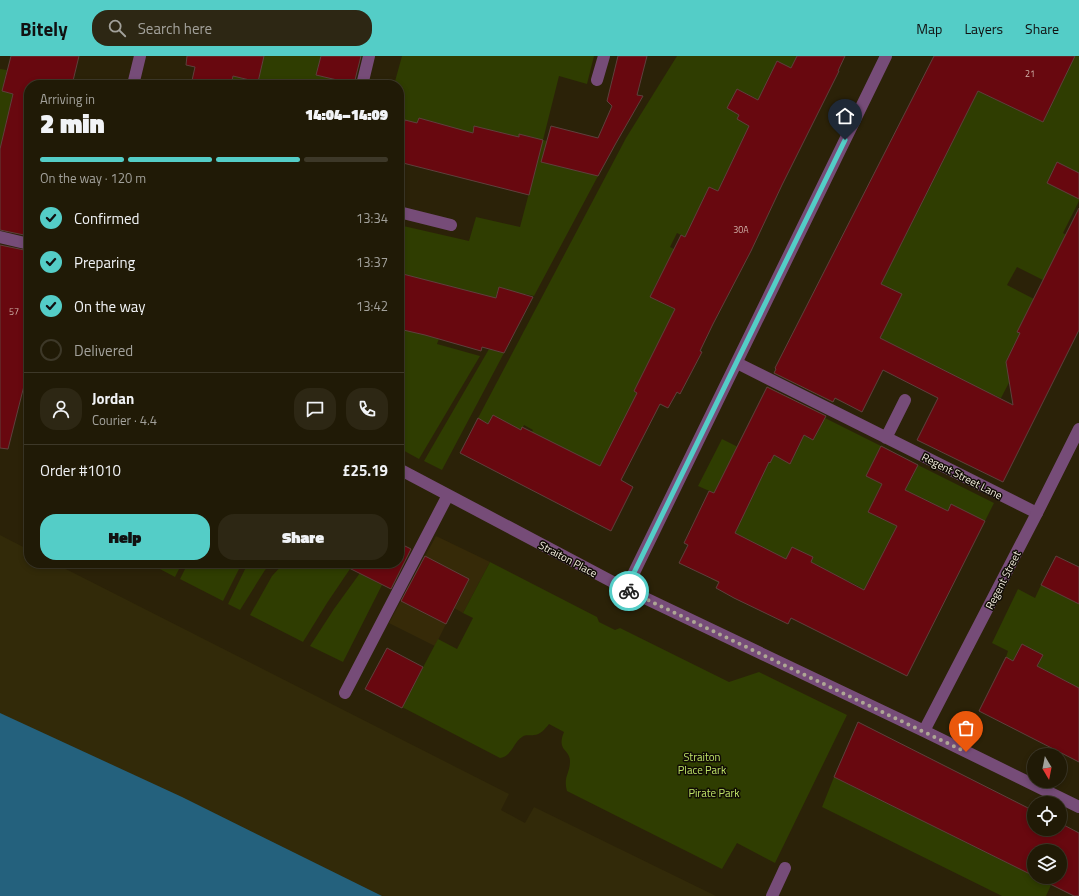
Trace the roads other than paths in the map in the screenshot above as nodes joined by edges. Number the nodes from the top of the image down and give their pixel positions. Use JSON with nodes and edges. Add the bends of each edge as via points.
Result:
{"nodes":[{"id":1,"x":140,"y":56,"type":"edge"},
{"id":2,"x":369,"y":56,"type":"edge"},
{"id":3,"x":604,"y":56,"type":"edge"},
{"id":4,"x":886,"y":56,"type":"edge"},
{"id":5,"x":134,"y":80,"type":"edge"},
{"id":6,"x":363,"y":80,"type":"edge"},
{"id":7,"x":598,"y":80,"type":"dead end"},
{"id":8,"x":404,"y":213,"type":"edge"},
{"id":9,"x":451,"y":225,"type":"dead end"},
{"id":10,"x":0,"y":237,"type":"edge"},
{"id":11,"x":24,"y":243,"type":"edge"},
{"id":12,"x":736,"y":363,"type":"junction"},
{"id":13,"x":905,"y":400,"type":"dead end"},
{"id":14,"x":1079,"y":429,"type":"edge"},
{"id":15,"x":886,"y":438,"type":"junction"},
{"id":16,"x":404,"y":472,"type":"edge"},
{"id":17,"x":448,"y":494,"type":"junction"},
{"id":18,"x":1037,"y":513,"type":"junction"},
{"id":19,"x":626,"y":589,"type":"junction"},
{"id":20,"x":345,"y":693,"type":"dead end"},
{"id":21,"x":924,"y":731,"type":"junction"},
{"id":22,"x":1079,"y":807,"type":"edge"},
{"id":23,"x":785,"y":868,"type":"dead end"},
{"id":24,"x":772,"y":896,"type":"edge"}],
"edges":[{"from":1,"to":5,"type":"street"},
{"from":2,"to":6,"type":"street"},
{"from":3,"to":7,"type":"street"},
{"from":4,"to":12,"type":"street"},
{"from":8,"to":9,"type":"street"},
{"from":10,"to":11,"type":"street"},
{"from":12,"to":15,"type":"street","name":"Regent Street Lane"},
{"from":12,"to":19,"type":"street"},
{"from":13,"to":15,"type":"street"},
{"from":14,"to":18,"type":"street","name":"Regent Street"},
{"from":15,"to":18,"type":"street","name":"Regent Street Lane"},
{"from":16,"to":17,"type":"street","name":"Straiton Place"},
{"from":17,"to":19,"type":"street","name":"Straiton Place"},
{"from":17,"to":20,"type":"street"},
{"from":18,"to":21,"type":"street","name":"Regent Street"},
{"from":19,"to":21,"type":"street","name":"Straiton Place"},
{"from":21,"to":22,"type":"street","name":"Straiton Place"},
{"from":23,"to":24,"type":"street"}]}
